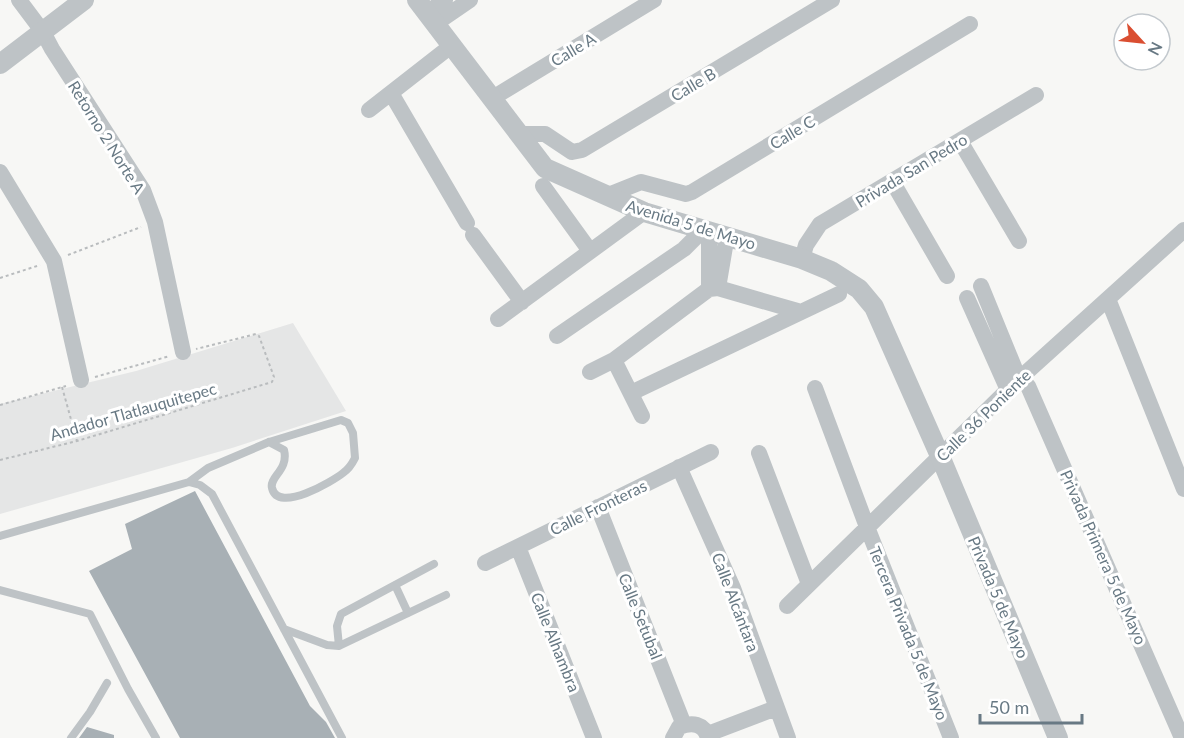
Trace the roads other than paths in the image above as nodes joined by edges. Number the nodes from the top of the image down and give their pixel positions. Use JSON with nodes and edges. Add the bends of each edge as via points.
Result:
{"nodes":[{"id":1,"x":19,"y":0,"type":"edge"},
{"id":2,"x":84,"y":0,"type":"edge"},
{"id":3,"x":445,"y":0,"type":"edge"},
{"id":4,"x":470,"y":0,"type":"edge"},
{"id":5,"x":654,"y":0,"type":"edge"},
{"id":6,"x":832,"y":0,"type":"edge"},
{"id":7,"x":426,"y":12,"type":"edge"},
{"id":8,"x":970,"y":24,"type":"dead end"},
{"id":9,"x":44,"y":32,"type":"junction"},
{"id":10,"x":451,"y":46,"type":"junction"},
{"id":11,"x":0,"y":64,"type":"edge"},
{"id":12,"x":391,"y":93,"type":"junction"},
{"id":13,"x":1036,"y":96,"type":"dead end"},
{"id":14,"x":491,"y":99,"type":"junction"},
{"id":15,"x":369,"y":110,"type":"dead end"},
{"id":16,"x":518,"y":134,"type":"junction"},
{"id":17,"x":960,"y":141,"type":"junction"},
{"id":18,"x":0,"y":172,"type":"edge"},
{"id":19,"x":892,"y":181,"type":"junction"},
{"id":20,"x":543,"y":186,"type":"dead end"},
{"id":21,"x":606,"y":196,"type":"junction"},
{"id":22,"x":644,"y":212,"type":"junction"},
{"id":23,"x":1184,"y":230,"type":"edge"},
{"id":24,"x":713,"y":231,"type":"junction"},
{"id":25,"x":1019,"y":241,"type":"dead end"},
{"id":26,"x":590,"y":251,"type":"junction"},
{"id":27,"x":802,"y":259,"type":"junction"},
{"id":28,"x":947,"y":276,"type":"dead end"},
{"id":29,"x":981,"y":286,"type":"dead end"},
{"id":30,"x":713,"y":289,"type":"junction"},
{"id":31,"x":839,"y":294,"type":"dead end"},
{"id":32,"x":967,"y":298,"type":"dead end"},
{"id":33,"x":1108,"y":299,"type":"junction"},
{"id":34,"x":522,"y":302,"type":"junction"},
{"id":35,"x":801,"y":312,"type":"junction"},
{"id":36,"x":498,"y":319,"type":"dead end"},
{"id":37,"x":558,"y":336,"type":"dead end"},
{"id":38,"x":183,"y":352,"type":"road end"},
{"id":39,"x":614,"y":360,"type":"junction"},
{"id":40,"x":590,"y":372,"type":"dead end"},
{"id":41,"x":81,"y":380,"type":"road end"},
{"id":42,"x":1013,"y":385,"type":"junction"},
{"id":43,"x":815,"y":388,"type":"dead end"},
{"id":44,"x":631,"y":393,"type":"junction"},
{"id":45,"x":642,"y":416,"type":"dead end"},
{"id":46,"x":268,"y":442,"type":"junction"},
{"id":47,"x":711,"y":452,"type":"dead end"},
{"id":48,"x":759,"y":453,"type":"dead end"},
{"id":49,"x":940,"y":456,"type":"junction"},
{"id":50,"x":679,"y":467,"type":"junction"},
{"id":51,"x":189,"y":482,"type":"junction"},
{"id":52,"x":1184,"y":489,"type":"edge"},
{"id":53,"x":598,"y":507,"type":"junction"},
{"id":54,"x":867,"y":527,"type":"junction"},
{"id":55,"x":0,"y":536,"type":"edge"},
{"id":56,"x":518,"y":547,"type":"junction"},
{"id":57,"x":485,"y":563,"type":"dead end"},
{"id":58,"x":434,"y":564,"type":"dead end"},
{"id":59,"x":809,"y":584,"type":"junction"},
{"id":60,"x":395,"y":585,"type":"junction"},
{"id":61,"x":0,"y":590,"type":"edge"},
{"id":62,"x":446,"y":595,"type":"dead end"},
{"id":63,"x":787,"y":606,"type":"dead end"},
{"id":64,"x":408,"y":613,"type":"junction"},
{"id":65,"x":284,"y":629,"type":"junction"},
{"id":66,"x":339,"y":646,"type":"junction"},
{"id":67,"x":107,"y":683,"type":"dead end"},
{"id":68,"x":776,"y":708,"type":"junction"},
{"id":69,"x":684,"y":725,"type":"junction"},
{"id":70,"x":708,"y":736,"type":"edge"},
{"id":71,"x":71,"y":738,"type":"edge"},
{"id":72,"x":156,"y":738,"type":"edge"},
{"id":73,"x":342,"y":738,"type":"edge"},
{"id":74,"x":594,"y":738,"type":"edge"},
{"id":75,"x":673,"y":738,"type":"edge"},
{"id":76,"x":788,"y":738,"type":"edge"},
{"id":77,"x":951,"y":738,"type":"edge"},
{"id":78,"x":1058,"y":738,"type":"edge"},
{"id":79,"x":1182,"y":738,"type":"edge"}],
"edges":[{"from":1,"to":9,"type":"street","name":"Retorno 2 Norte A"},
{"from":2,"to":9,"type":"street"},
{"from":3,"to":7,"type":"street"},
{"from":4,"to":7,"type":"street"},
{"from":5,"to":14,"type":"street","name":"Calle A"},
{"from":6,"to":16,"type":"street","name":"Calle B","via":[[582,150],[572,152],[545,134]]},
{"from":7,"to":10,"type":"street","name":"Avenida 5 de Mayo"},
{"from":8,"to":21,"type":"street","name":"Calle C","via":[[693,192],[686,194],[641,182]]},
{"from":9,"to":11,"type":"street"},
{"from":9,"to":38,"type":"street","name":"Retorno 2 Norte A","via":[[143,190],[155,222]]},
{"from":10,"to":12,"type":"street"},
{"from":10,"to":14,"type":"street","name":"Avenida 5 de Mayo"},
{"from":12,"to":15,"type":"street"},
{"from":12,"to":34,"type":"street","via":[[470,229]]},
{"from":13,"to":17,"type":"street","name":"Privada San Pedro"},
{"from":14,"to":16,"type":"street","name":"Avenida 5 de Mayo"},
{"from":16,"to":21,"type":"street","name":"Avenida 5 de Mayo","via":[[545,168]]},
{"from":17,"to":19,"type":"street","name":"Privada San Pedro"},
{"from":17,"to":25,"type":"street"},
{"from":18,"to":41,"type":"street","via":[[54,261]]},
{"from":19,"to":27,"type":"street","name":"Privada San Pedro","via":[[820,225],[806,245]]},
{"from":19,"to":28,"type":"street"},
{"from":20,"to":26,"type":"street"},
{"from":21,"to":22,"type":"street","name":"Avenida 5 de Mayo"},
{"from":22,"to":24,"type":"street","name":"Avenida 5 de Mayo"},
{"from":22,"to":26,"type":"street"},
{"from":23,"to":33,"type":"street","name":"Calle 36 Poniente"},
{"from":24,"to":27,"type":"street","name":"Avenida 5 de Mayo"},
{"from":24,"to":30,"type":"street"},
{"from":24,"to":37,"type":"street"},
{"from":26,"to":34,"type":"street"},
{"from":27,"to":49,"type":"street","name":"Avenida 5 de Mayo","via":[[831,271],[858,289],[874,307]]},
{"from":29,"to":42,"type":"street"},
{"from":30,"to":35,"type":"street"},
{"from":30,"to":39,"type":"street"},
{"from":31,"to":35,"type":"street"},
{"from":32,"to":42,"type":"street"},
{"from":33,"to":42,"type":"street","name":"Calle 36 Poniente"},
{"from":33,"to":52,"type":"street"},
{"from":34,"to":36,"type":"street"},
{"from":35,"to":44,"type":"street"},
{"from":39,"to":40,"type":"street"},
{"from":39,"to":44,"type":"street"},
{"from":42,"to":49,"type":"street","name":"Calle 36 Poniente"},
{"from":42,"to":79,"type":"street","name":"Privada Primera 5 de Mayo","via":[[1028,386]]},
{"from":43,"to":54,"type":"street","name":"Tercera Privada 5 de Mayo"},
{"from":44,"to":45,"type":"street"},
{"from":46,"to":46,"type":"lane","via":[[341,420],[348,423],[353,433],[355,458],[345,472],[330,482],[297,498],[287,498],[272,489],[285,464],[284,450]]},
{"from":46,"to":51,"type":"lane","via":[[208,468]]},
{"from":47,"to":50,"type":"street","name":"Calle Fronteras"},
{"from":48,"to":59,"type":"street"},
{"from":49,"to":54,"type":"street","name":"Calle 36 Poniente"},
{"from":49,"to":78,"type":"street","name":"Privada 5 de Mayo"},
{"from":50,"to":53,"type":"street","name":"Calle Fronteras"},
{"from":50,"to":68,"type":"street","name":"Calle Alcántara","via":[[733,588]]},
{"from":51,"to":55,"type":"lane"},
{"from":51,"to":65,"type":"lane","via":[[212,495]]},
{"from":53,"to":56,"type":"street","name":"Calle Fronteras"},
{"from":53,"to":69,"type":"street","name":"Calle Setubal"},
{"from":54,"to":59,"type":"street","name":"Calle 36 Poniente"},
{"from":54,"to":77,"type":"street","name":"Tercera Privada 5 de Mayo"},
{"from":56,"to":57,"type":"street","name":"Calle Fronteras"},
{"from":56,"to":74,"type":"street","name":"Calle Alhambra"},
{"from":58,"to":60,"type":"lane"},
{"from":59,"to":63,"type":"street","name":"Calle 36 Poniente"},
{"from":60,"to":64,"type":"lane"},
{"from":60,"to":66,"type":"lane","via":[[341,614],[337,626]]},
{"from":61,"to":72,"type":"lane","via":[[90,614]]},
{"from":62,"to":64,"type":"lane"},
{"from":64,"to":66,"type":"lane"},
{"from":65,"to":66,"type":"lane"},
{"from":65,"to":73,"type":"lane"},
{"from":67,"to":71,"type":"lane"},
{"from":68,"to":70,"type":"street"},
{"from":68,"to":76,"type":"street","name":"Calle Alcántara"},
{"from":69,"to":70,"type":"street","via":[[701,726]]},
{"from":69,"to":75,"type":"street"}]}
